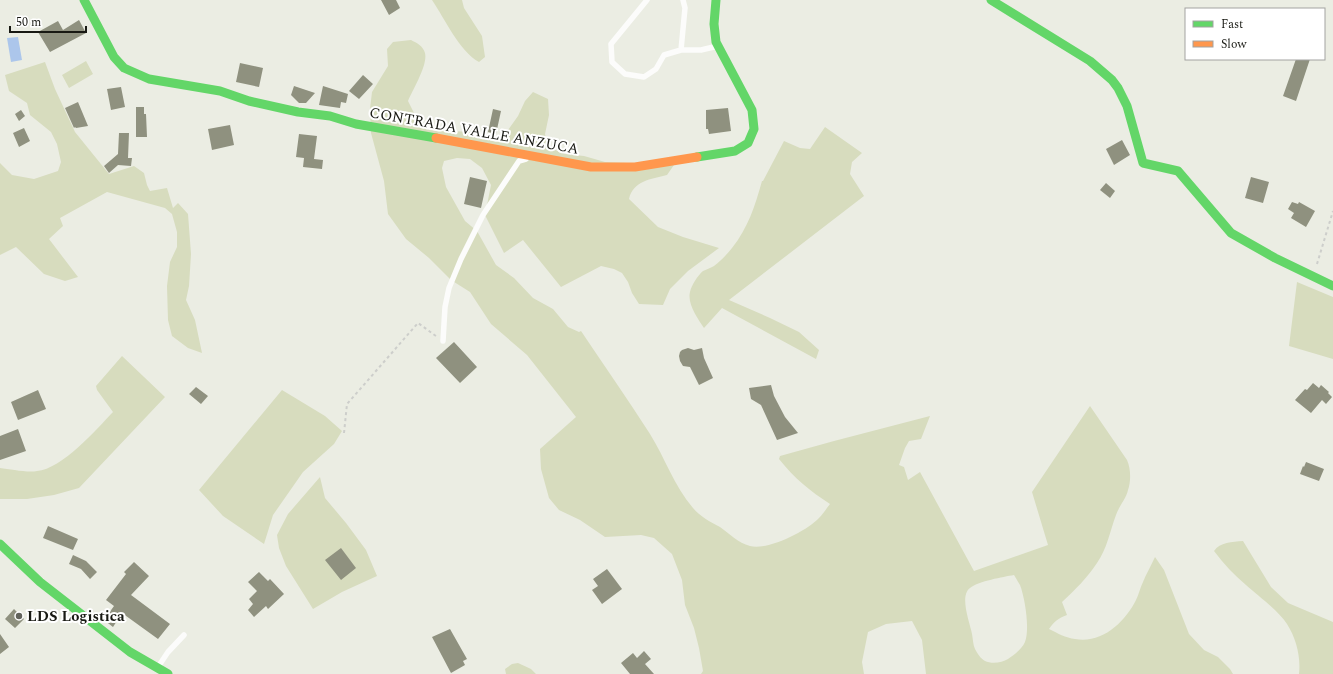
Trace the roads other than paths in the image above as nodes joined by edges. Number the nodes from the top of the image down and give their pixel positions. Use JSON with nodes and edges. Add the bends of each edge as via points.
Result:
{"nodes":[{"id":1,"x":84,"y":0,"type":"edge"},
{"id":2,"x":647,"y":0,"type":"edge"},
{"id":3,"x":683,"y":0,"type":"edge"},
{"id":4,"x":716,"y":0,"type":"edge"},
{"id":5,"x":991,"y":0,"type":"edge"},
{"id":6,"x":718,"y":46,"type":"junction"},
{"id":7,"x":681,"y":50,"type":"junction"},
{"id":8,"x":538,"y":156,"type":"junction"},
{"id":9,"x":1333,"y":286,"type":"edge"},
{"id":10,"x":444,"y":341,"type":"road end"},
{"id":11,"x":0,"y":544,"type":"edge"},
{"id":12,"x":184,"y":635,"type":"dead end"},
{"id":13,"x":158,"y":667,"type":"junction"},
{"id":14,"x":168,"y":674,"type":"edge"}],
"edges":[{"from":1,"to":8,"type":"street","name":"CONTRADA VALLE ANZUCA","via":[[114,57],[124,68],[149,79],[220,92],[249,101],[330,116],[356,124]]},
{"from":2,"to":7,"type":"lane","via":[[611,44],[612,62],[625,74],[644,77],[656,69],[664,55]]},
{"from":3,"to":7,"type":"lane","via":[[685,8]]},
{"from":4,"to":6,"type":"street","name":"CONTRADA VALLE ANZUCA","via":[[714,24]]},
{"from":5,"to":9,"type":"street","via":[[1104,71],[1118,87],[1126,104],[1143,163],[1178,171],[1231,233]]},
{"from":6,"to":7,"type":"lane","via":[[701,50]]},
{"from":6,"to":8,"type":"street","name":"CONTRADA VALLE ANZUCA","via":[[752,110],[754,129],[748,143],[735,151],[635,167],[591,167]]},
{"from":8,"to":10,"type":"lane","via":[[519,161],[480,222],[461,259],[449,288],[445,308]]},
{"from":11,"to":13,"type":"street","via":[[40,582],[68,604],[130,652]]},
{"from":12,"to":13,"type":"lane"},
{"from":13,"to":14,"type":"street"}]}
